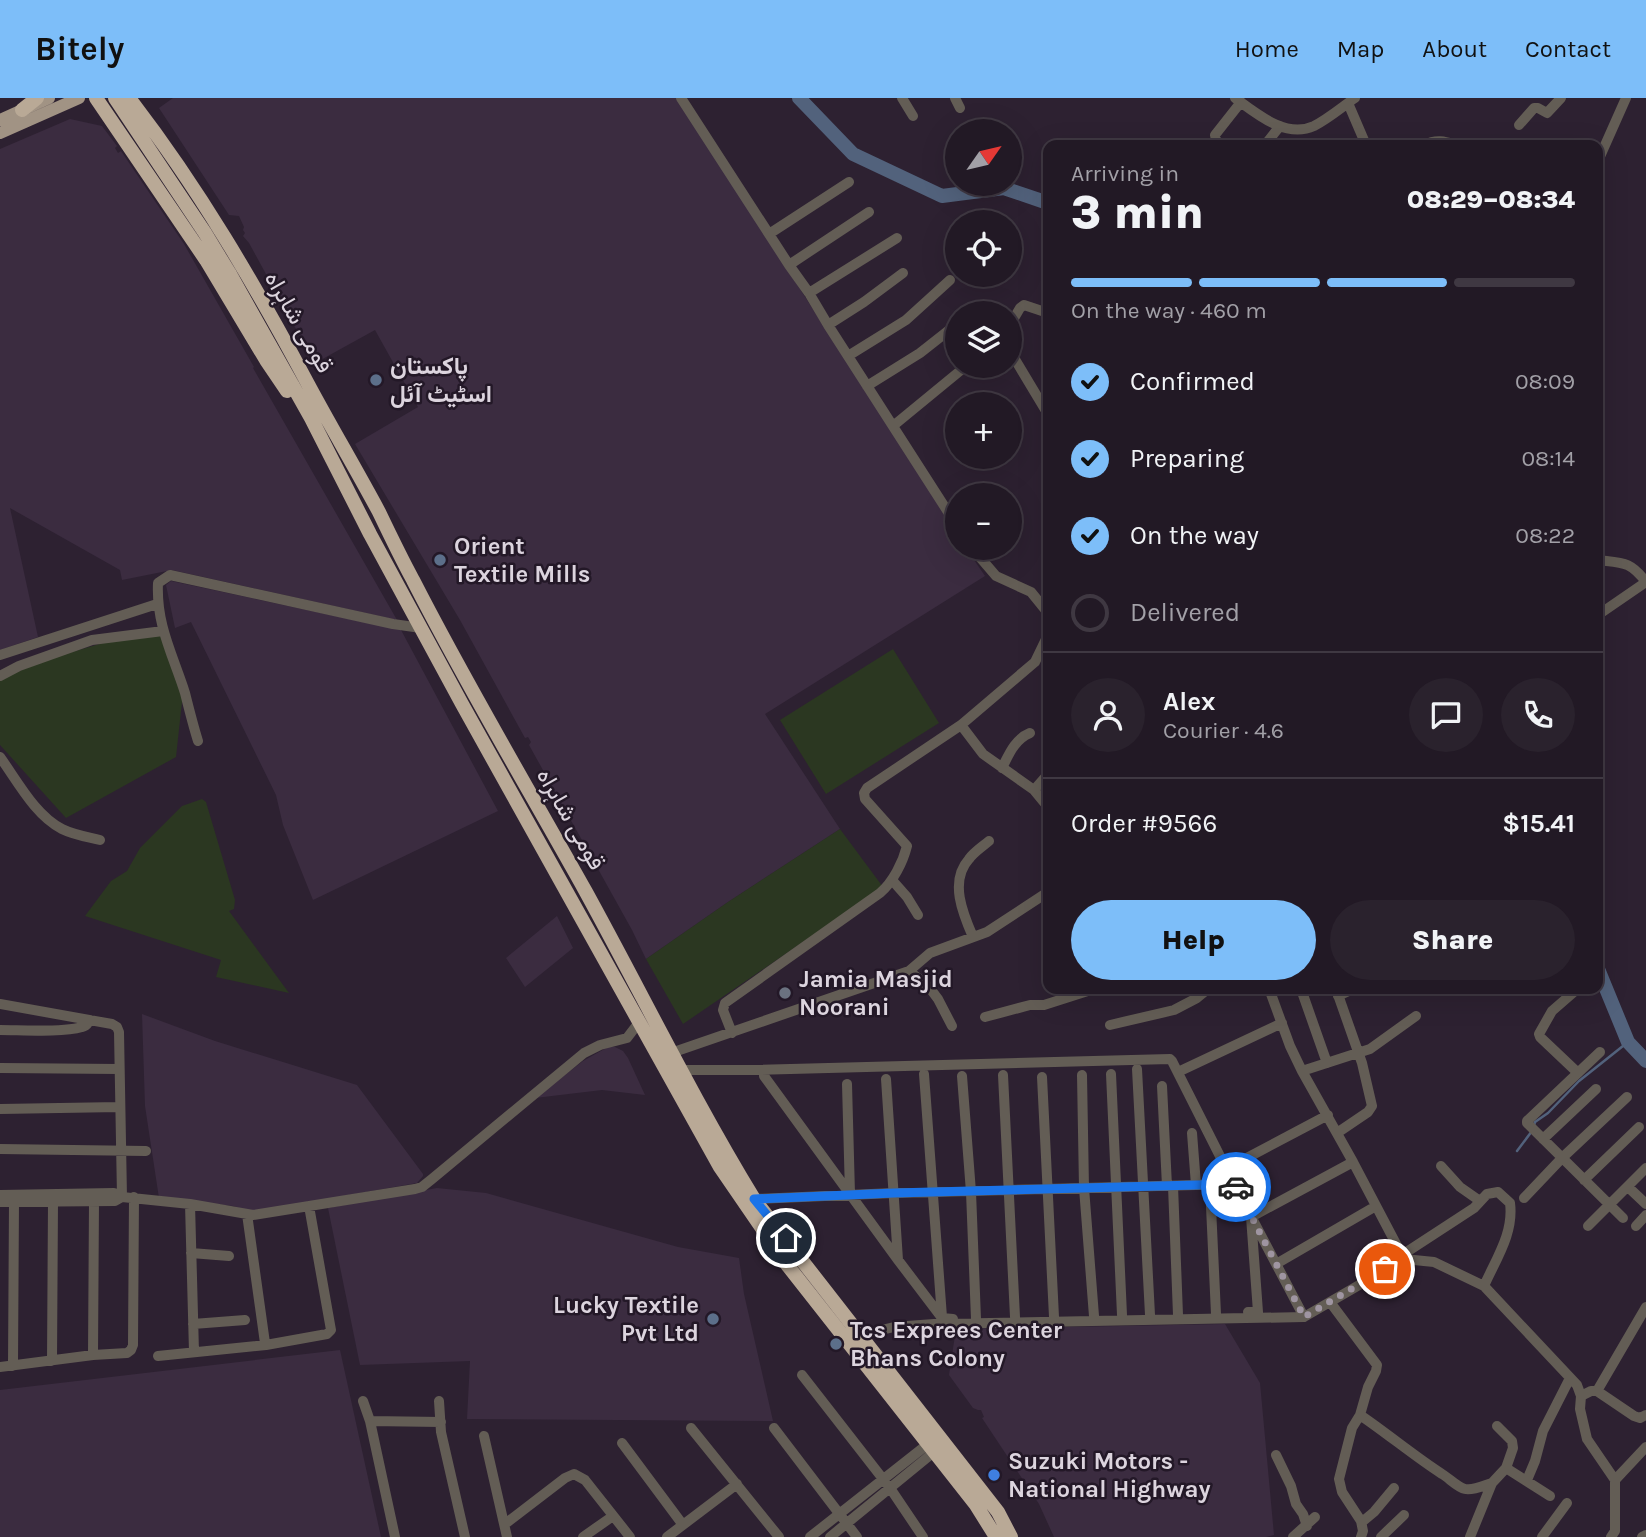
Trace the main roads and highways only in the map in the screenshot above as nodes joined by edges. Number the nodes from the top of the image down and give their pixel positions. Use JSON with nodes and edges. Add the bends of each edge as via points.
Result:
{"nodes":[{"id":1,"x":37,"y":98,"type":"edge"},
{"id":2,"x":49,"y":98,"type":"edge"},
{"id":3,"x":79,"y":98,"type":"edge"},
{"id":4,"x":96,"y":98,"type":"edge"},
{"id":5,"x":115,"y":98,"type":"edge"},
{"id":6,"x":129,"y":98,"type":"edge"},
{"id":7,"x":22,"y":110,"type":"junction"},
{"id":8,"x":0,"y":120,"type":"edge"},
{"id":9,"x":0,"y":133,"type":"edge"},
{"id":10,"x":311,"y":418,"type":"junction"},
{"id":11,"x":996,"y":1537,"type":"edge"},
{"id":12,"x":1011,"y":1537,"type":"edge"}],
"edges":[{"from":1,"to":7,"type":"highway"},
{"from":2,"to":7,"type":"main road"},
{"from":3,"to":9,"type":"main road"},
{"from":4,"to":10,"type":"highway","via":[[206,260],[286,390]]},
{"from":5,"to":10,"type":"highway","name":"قومی شاہراہ","via":[[205,233]]},
{"from":6,"to":12,"type":"highway","name":"قومی شاہراہ","via":[[205,207],[281,333],[431,615],[754,1199],[998,1512]]},
{"from":7,"to":8,"type":"main road"},
{"from":10,"to":11,"type":"highway","name":"قومی شاہراہ","via":[[370,534],[720,1167],[786,1264],[976,1505]]}]}
